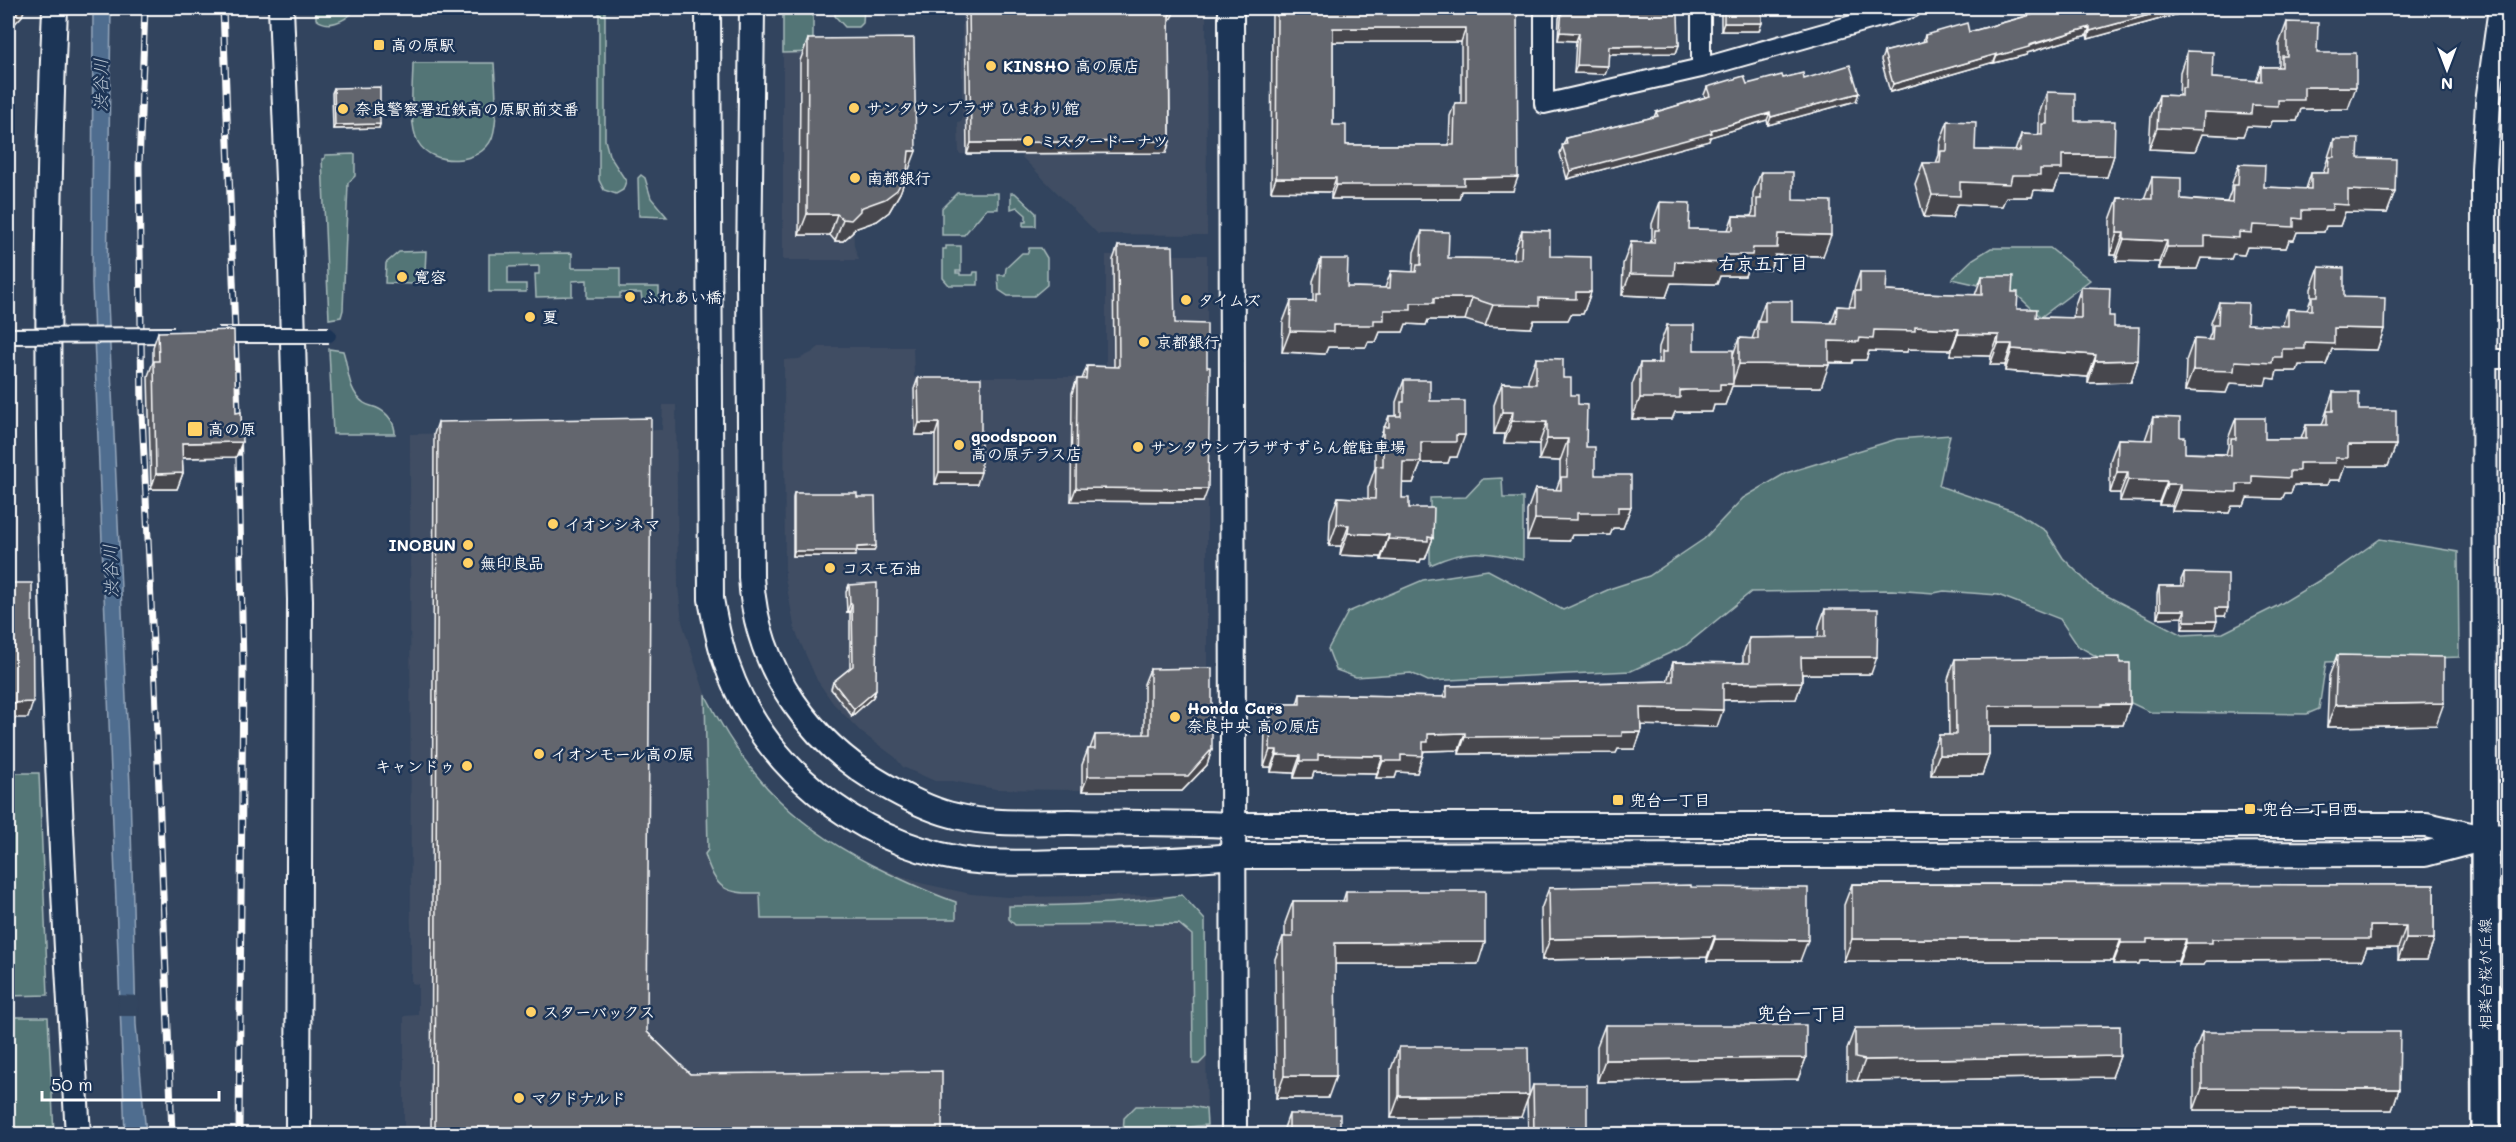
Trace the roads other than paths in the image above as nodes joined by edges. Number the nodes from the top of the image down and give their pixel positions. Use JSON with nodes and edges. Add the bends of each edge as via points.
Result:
{"nodes":[{"id":1,"x":55,"y":8,"type":"edge"},
{"id":2,"x":282,"y":8,"type":"edge"},
{"id":3,"x":708,"y":8,"type":"edge"},
{"id":4,"x":752,"y":8,"type":"edge"},
{"id":5,"x":1231,"y":8,"type":"edge"},
{"id":6,"x":1544,"y":8,"type":"edge"},
{"id":7,"x":1701,"y":8,"type":"edge"},
{"id":8,"x":1912,"y":8,"type":"edge"},
{"id":9,"x":2501,"y":8,"type":"edge"},
{"id":10,"x":1849,"y":16,"type":"edge"},
{"id":11,"x":1701,"y":68,"type":"junction"},
{"id":12,"x":184,"y":335,"type":"edge"},
{"id":13,"x":208,"y":335,"type":"edge"},
{"id":14,"x":330,"y":335,"type":"dead end"},
{"id":15,"x":8,"y":336,"type":"edge"},
{"id":16,"x":2497,"y":359,"type":"edge"},
{"id":17,"x":1233,"y":825,"type":"junction"},
{"id":18,"x":2497,"y":838,"type":"edge"},
{"id":19,"x":1232,"y":856,"type":"junction"},
{"id":20,"x":78,"y":1134,"type":"edge"},
{"id":21,"x":298,"y":1134,"type":"edge"},
{"id":22,"x":1234,"y":1134,"type":"edge"},
{"id":23,"x":2486,"y":1134,"type":"edge"}],
"edges":[{"from":1,"to":20,"type":"street","via":[[48,425],[62,850]]},
{"from":2,"to":21,"type":"street","via":[[300,600]]},
{"from":3,"to":19,"type":"street","via":[[711,599],[727,665],[742,699],[786,762],[818,795],[872,829],[939,855],[1001,863],[1162,862]]},
{"from":4,"to":17,"type":"street","via":[[751,577],[753,606],[764,644],[782,684],[808,723],[843,757],[887,787],[945,813],[1004,822]]},
{"from":5,"to":17,"type":"street"},
{"from":6,"to":11,"type":"street","via":[[1544,104]]},
{"from":7,"to":11,"type":"street"},
{"from":8,"to":10,"type":"street"},
{"from":9,"to":16,"type":"street","via":[[2487,102],[2484,170]]},
{"from":10,"to":11,"type":"street"},
{"from":12,"to":15,"type":"street","bridge":true},
{"from":13,"to":14,"type":"street","bridge":true},
{"from":16,"to":18,"type":"street"},
{"from":17,"to":18,"type":"street","via":[[2426,825]]},
{"from":17,"to":19,"type":"street"},
{"from":18,"to":19,"type":"street","via":[[2425,854]]},
{"from":18,"to":23,"type":"main road","name":"相楽台桜が丘線"},
{"from":19,"to":22,"type":"street"}]}
